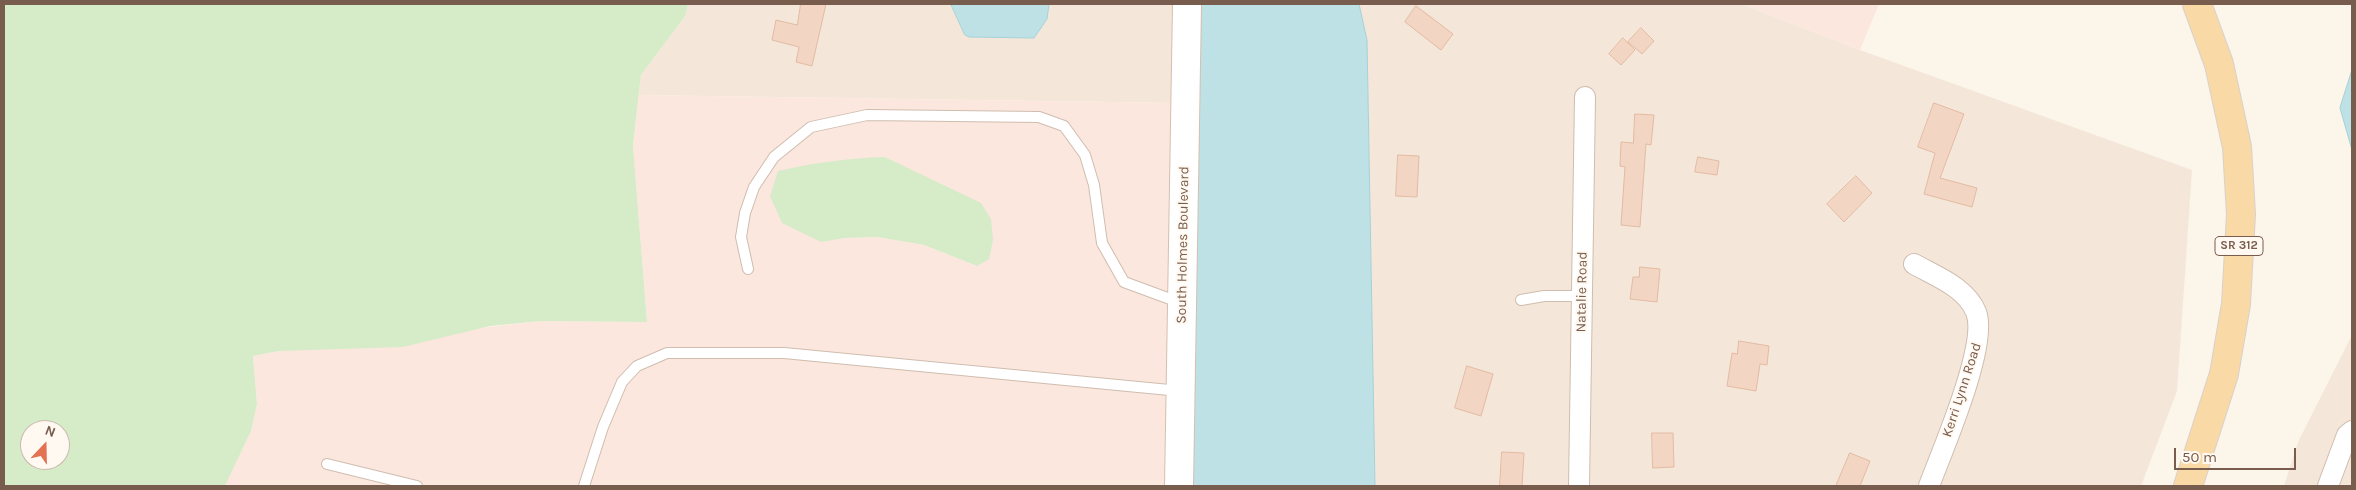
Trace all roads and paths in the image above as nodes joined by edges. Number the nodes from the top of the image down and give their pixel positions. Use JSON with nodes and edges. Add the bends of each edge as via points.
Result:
{"nodes":[{"id":1,"x":1187,"y":4,"type":"edge"},
{"id":2,"x":2197,"y":4,"type":"edge"},
{"id":3,"x":1585,"y":97,"type":"dead end"},
{"id":4,"x":1914,"y":264,"type":"dead end"},
{"id":5,"x":748,"y":269,"type":"dead end"},
{"id":6,"x":1582,"y":296,"type":"junction"},
{"id":7,"x":1521,"y":300,"type":"dead end"},
{"id":8,"x":1182,"y":303,"type":"junction"},
{"id":9,"x":1180,"y":391,"type":"junction"},
{"id":10,"x":2352,"y":431,"type":"edge"},
{"id":11,"x":327,"y":464,"type":"dead end"},
{"id":12,"x":418,"y":486,"type":"edge"},
{"id":13,"x":584,"y":486,"type":"edge"},
{"id":14,"x":1180,"y":486,"type":"edge"},
{"id":15,"x":1579,"y":486,"type":"edge"},
{"id":16,"x":1929,"y":486,"type":"edge"},
{"id":17,"x":2188,"y":486,"type":"edge"},
{"id":18,"x":2328,"y":486,"type":"edge"}],
"edges":[{"from":1,"to":8,"type":"main road","name":"South Holmes Boulevard"},
{"from":2,"to":17,"type":"main road","number":"SR 312","via":[[2219,64],[2237,147],[2241,214],[2236,304],[2224,374]]},
{"from":3,"to":6,"type":"street","name":"Natalie Road"},
{"from":4,"to":16,"type":"street","name":"Kerri Lynn Road","via":[[1965,295],[1977,313],[1979,330],[1978,344],[1959,405]]},
{"from":5,"to":8,"type":"lane","via":[[740,238],[754,187],[774,157],[811,127],[868,115],[1039,117],[1064,126],[1085,155],[1094,185],[1102,243],[1124,282]]},
{"from":6,"to":7,"type":"lane"},
{"from":6,"to":15,"type":"street","name":"Natalie Road"},
{"from":8,"to":9,"type":"main road","name":"South Holmes Boulevard"},
{"from":9,"to":13,"type":"lane","via":[[784,353],[667,353],[637,366],[622,382]]},
{"from":9,"to":14,"type":"main road","name":"South Holmes Boulevard"},
{"from":10,"to":18,"type":"street","via":[[2347,435]]},
{"from":11,"to":12,"type":"lane"}]}
